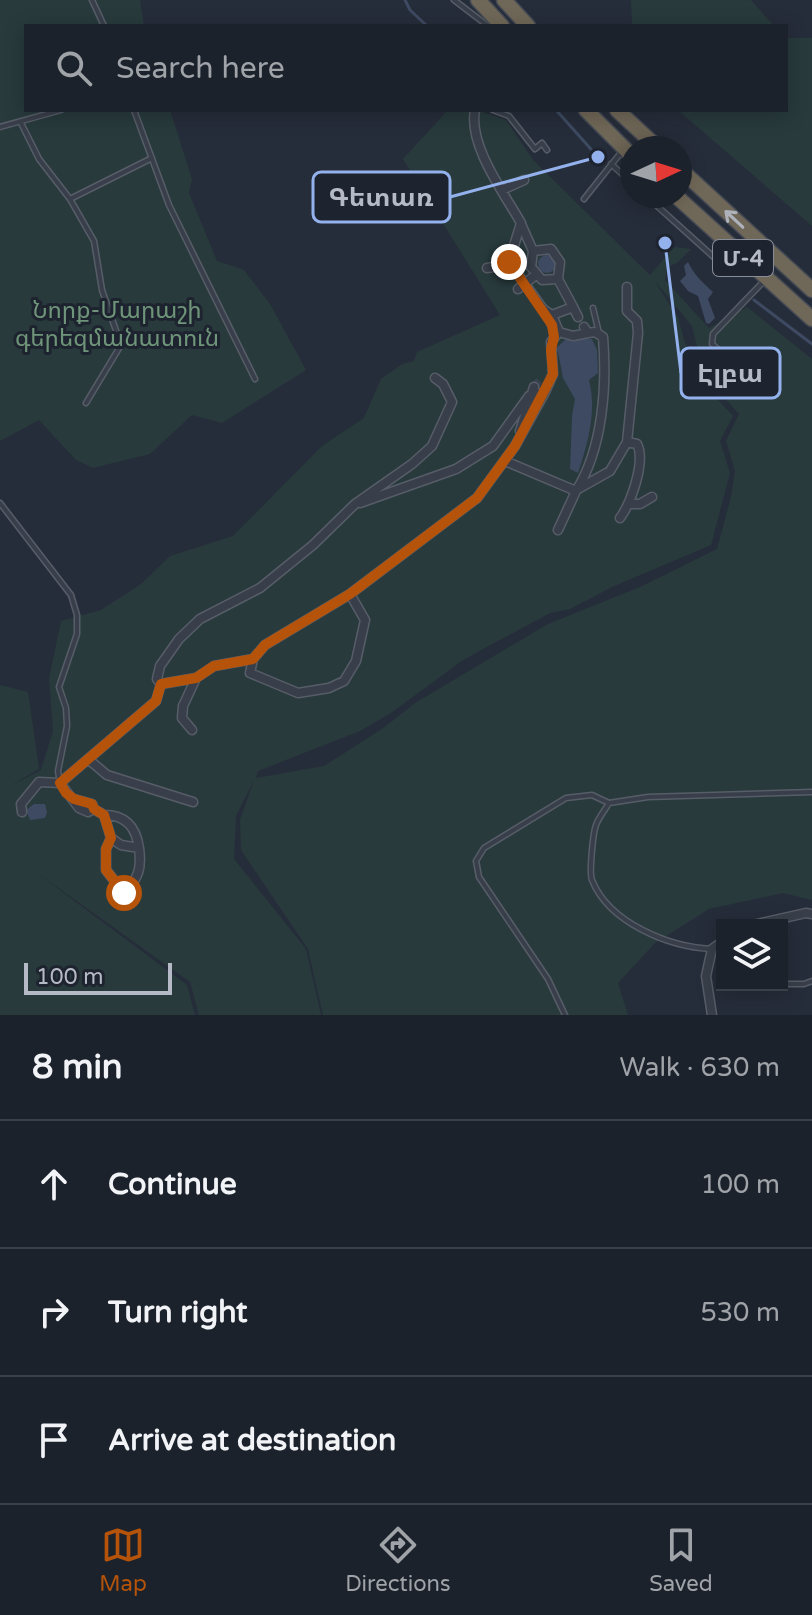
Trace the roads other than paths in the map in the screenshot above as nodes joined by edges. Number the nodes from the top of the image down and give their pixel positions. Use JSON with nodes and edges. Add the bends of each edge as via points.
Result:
{"nodes":[{"id":1,"x":92,"y":0,"type":"edge"},
{"id":2,"x":454,"y":0,"type":"edge"},
{"id":3,"x":478,"y":0,"type":"edge"},
{"id":4,"x":504,"y":0,"type":"edge"},
{"id":5,"x":103,"y":24,"type":"edge"},
{"id":6,"x":494,"y":24,"type":"edge"},
{"id":7,"x":526,"y":24,"type":"edge"},
{"id":8,"x":55,"y":112,"type":"edge"},
{"id":9,"x":135,"y":112,"type":"edge"},
{"id":10,"x":475,"y":112,"type":"edge"},
{"id":11,"x":498,"y":112,"type":"edge"},
{"id":12,"x":588,"y":112,"type":"edge"},
{"id":13,"x":619,"y":112,"type":"edge"},
{"id":14,"x":21,"y":123,"type":"junction"},
{"id":15,"x":0,"y":127,"type":"edge"},
{"id":16,"x":645,"y":136,"type":"edge"},
{"id":17,"x":620,"y":144,"type":"edge"},
{"id":18,"x":547,"y":150,"type":"dead end"},
{"id":19,"x":152,"y":158,"type":"junction"},
{"id":20,"x":620,"y":158,"type":"edge"},
{"id":21,"x":611,"y":164,"type":"junction"},
{"id":22,"x":620,"y":172,"type":"edge"},
{"id":23,"x":524,"y":180,"type":"dead end"},
{"id":24,"x":692,"y":180,"type":"edge"},
{"id":25,"x":502,"y":190,"type":"junction"},
{"id":26,"x":70,"y":199,"type":"junction"},
{"id":27,"x":584,"y":199,"type":"dead end"},
{"id":28,"x":659,"y":208,"type":"edge"},
{"id":29,"x":689,"y":208,"type":"edge"},
{"id":30,"x":521,"y":223,"type":"junction"},
{"id":31,"x":533,"y":251,"type":"junction"},
{"id":32,"x":717,"y":260,"type":"dead end"},
{"id":33,"x":503,"y":266,"type":"junction"},
{"id":34,"x":487,"y":268,"type":"dead end"},
{"id":35,"x":537,"y":274,"type":"junction"},
{"id":36,"x":558,"y":279,"type":"junction"},
{"id":37,"x":766,"y":279,"type":"junction"},
{"id":38,"x":522,"y":287,"type":"junction"},
{"id":39,"x":627,"y":287,"type":"dead end"},
{"id":40,"x":812,"y":290,"type":"edge"},
{"id":41,"x":573,"y":307,"type":"junction"},
{"id":42,"x":593,"y":308,"type":"dead end"},
{"id":43,"x":543,"y":309,"type":"junction"},
{"id":44,"x":553,"y":317,"type":"junction"},
{"id":45,"x":578,"y":317,"type":"dead end"},
{"id":46,"x":812,"y":319,"type":"edge"},
{"id":47,"x":600,"y":333,"type":"junction"},
{"id":48,"x":557,"y":335,"type":"junction"},
{"id":49,"x":730,"y":360,"type":"dead end"},
{"id":50,"x":435,"y":378,"type":"dead end"},
{"id":51,"x":255,"y":379,"type":"dead end"},
{"id":52,"x":86,"y":403,"type":"dead end"},
{"id":53,"x":627,"y":442,"type":"junction"},
{"id":54,"x":515,"y":446,"type":"junction"},
{"id":55,"x":505,"y":461,"type":"junction"},
{"id":56,"x":576,"y":490,"type":"junction"},
{"id":57,"x":652,"y":497,"type":"dead end"},
{"id":58,"x":0,"y":503,"type":"edge"},
{"id":59,"x":355,"y":504,"type":"junction"},
{"id":60,"x":631,"y":504,"type":"junction"},
{"id":61,"x":620,"y":518,"type":"dead end"},
{"id":62,"x":558,"y":530,"type":"dead end"},
{"id":63,"x":350,"y":594,"type":"junction"},
{"id":64,"x":253,"y":659,"type":"junction"},
{"id":65,"x":196,"y":678,"type":"junction"},
{"id":66,"x":161,"y":684,"type":"junction"},
{"id":67,"x":192,"y":730,"type":"dead end"},
{"id":68,"x":88,"y":759,"type":"junction"},
{"id":69,"x":60,"y":783,"type":"junction"},
{"id":70,"x":812,"y":792,"type":"edge"},
{"id":71,"x":193,"y":802,"type":"dead end"},
{"id":72,"x":609,"y":803,"type":"junction"},
{"id":73,"x":22,"y":812,"type":"dead end"},
{"id":74,"x":104,"y":815,"type":"junction"},
{"id":75,"x":111,"y":838,"type":"junction"},
{"id":76,"x":139,"y":848,"type":"junction"},
{"id":77,"x":812,"y":914,"type":"edge"},
{"id":78,"x":780,"y":919,"type":"edge"},
{"id":79,"x":716,"y":946,"type":"edge"},
{"id":80,"x":712,"y":949,"type":"junction"},
{"id":81,"x":812,"y":981,"type":"edge"},
{"id":82,"x":788,"y":984,"type":"edge"},
{"id":83,"x":565,"y":1015,"type":"edge"},
{"id":84,"x":712,"y":1015,"type":"edge"}],
"edges":[{"from":1,"to":5,"type":"lane"},
{"from":2,"to":6,"type":"lane"},
{"from":3,"to":6,"type":"highway"},
{"from":4,"to":7,"type":"highway"},
{"from":8,"to":14,"type":"lane"},
{"from":9,"to":19,"type":"lane"},
{"from":10,"to":25,"type":"street","via":[[473,128]]},
{"from":11,"to":18,"type":"lane","via":[[509,116],[535,149],[542,143]]},
{"from":12,"to":17,"type":"highway"},
{"from":13,"to":16,"type":"highway"},
{"from":14,"to":15,"type":"lane"},
{"from":14,"to":26,"type":"lane","via":[[39,159]]},
{"from":19,"to":26,"type":"lane"},
{"from":19,"to":51,"type":"lane","via":[[189,248]]},
{"from":20,"to":21,"type":"lane"},
{"from":21,"to":22,"type":"lane"},
{"from":21,"to":27,"type":"lane"},
{"from":23,"to":25,"type":"street"},
{"from":40,"to":24,"type":"highway","number":"Մ-4","one_way":true},
{"from":25,"to":30,"type":"street"},
{"from":26,"to":52,"type":"lane","via":[[94,241],[102,290],[121,345]]},
{"from":28,"to":32,"type":"lane"},
{"from":29,"to":37,"type":"highway","number":"Մ-4"},
{"from":30,"to":31,"type":"street"},
{"from":30,"to":33,"type":"street"},
{"from":31,"to":35,"type":"street","via":[[531,267]]},
{"from":31,"to":36,"type":"street","via":[[551,249],[560,262]]},
{"from":33,"to":34,"type":"street"},
{"from":33,"to":38,"type":"street"},
{"from":35,"to":36,"type":"street","via":[[542,280]]},
{"from":35,"to":38,"type":"street"},
{"from":36,"to":41,"type":"street"},
{"from":37,"to":46,"type":"highway","number":"Մ-4"},
{"from":37,"to":49,"type":"lane","via":[[713,334],[712,344]]},
{"from":38,"to":43,"type":"street"},
{"from":39,"to":53,"type":"street","via":[[627,311],[637,321],[638,333]]},
{"from":41,"to":44,"type":"street"},
{"from":41,"to":45,"type":"street"},
{"from":42,"to":47,"type":"lane"},
{"from":43,"to":44,"type":"street"},
{"from":43,"to":48,"type":"lane"},
{"from":44,"to":48,"type":"street"},
{"from":47,"to":48,"type":"street"},
{"from":47,"to":56,"type":"street","via":[[604,385],[595,443]]},
{"from":48,"to":54,"type":"street","via":[[551,349],[553,374]]},
{"from":50,"to":59,"type":"street","via":[[452,402],[432,446]]},
{"from":53,"to":56,"type":"street","via":[[610,471]]},
{"from":53,"to":60,"type":"street","via":[[640,447]]},
{"from":54,"to":55,"type":"street"},
{"from":54,"to":59,"type":"street","via":[[534,392],[493,446],[456,469]]},
{"from":55,"to":56,"type":"street"},
{"from":55,"to":63,"type":"street","via":[[477,498]]},
{"from":56,"to":62,"type":"street"},
{"from":57,"to":60,"type":"street"},
{"from":58,"to":69,"type":"lane","via":[[71,595],[77,615],[77,634],[59,687],[67,726]]},
{"from":59,"to":66,"type":"street","via":[[260,588],[200,619],[160,666]]},
{"from":60,"to":61,"type":"street"},
{"from":63,"to":64,"type":"street","via":[[265,645]]},
{"from":63,"to":64,"type":"street","via":[[365,620],[356,661],[344,681],[298,693],[250,673]]},
{"from":64,"to":65,"type":"street","via":[[214,666]]},
{"from":65,"to":66,"type":"street"},
{"from":65,"to":67,"type":"street","via":[[182,718]]},
{"from":66,"to":68,"type":"street","via":[[156,701]]},
{"from":68,"to":69,"type":"street"},
{"from":68,"to":71,"type":"street","via":[[107,775]]},
{"from":69,"to":73,"type":"street","via":[[39,782],[21,804]]},
{"from":69,"to":74,"type":"street","via":[[79,808]]},
{"from":70,"to":72,"type":"lane"},
{"from":72,"to":80,"type":"lane","via":[[595,827],[591,878],[613,911],[645,931]]},
{"from":72,"to":83,"type":"lane","via":[[592,795],[566,798],[484,848],[476,861],[479,877],[548,979]]},
{"from":74,"to":75,"type":"street"},
{"from":74,"to":76,"type":"street","via":[[116,815],[131,825]]},
{"from":75,"to":76,"type":"street"},
{"from":75,"to":76,"type":"street","via":[[106,870],[124,893],[138,879]]},
{"from":77,"to":78,"type":"street"},
{"from":79,"to":80,"type":"street"},
{"from":80,"to":84,"type":"street","via":[[706,976]]},
{"from":81,"to":82,"type":"lane"}]}
